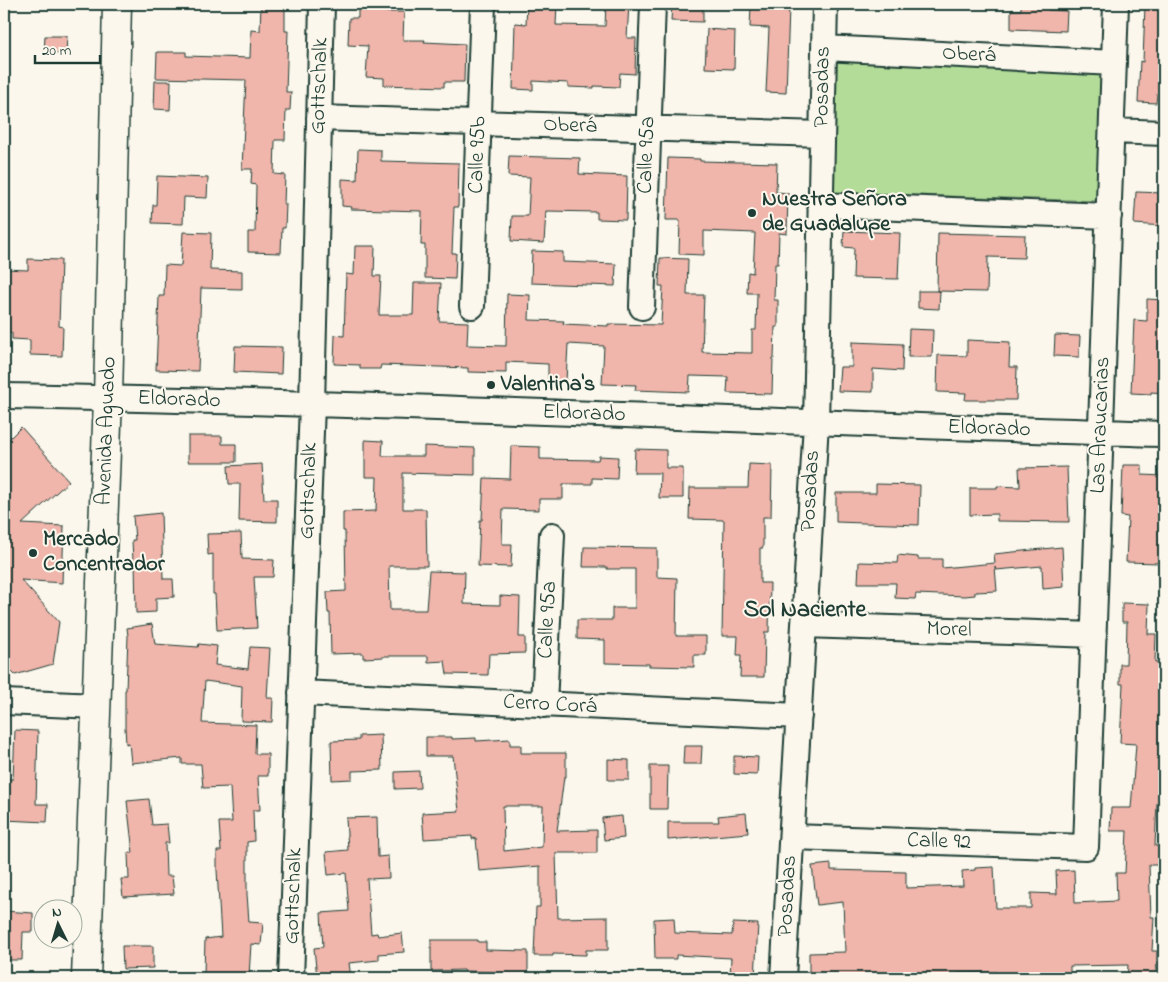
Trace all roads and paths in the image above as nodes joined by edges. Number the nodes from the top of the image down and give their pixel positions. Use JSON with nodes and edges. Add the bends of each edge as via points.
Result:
{"nodes":[{"id":1,"x":117,"y":4,"type":"edge"},
{"id":2,"x":322,"y":4,"type":"edge"},
{"id":3,"x":483,"y":4,"type":"edge"},
{"id":4,"x":652,"y":4,"type":"edge"},
{"id":5,"x":825,"y":4,"type":"edge"},
{"id":6,"x":1116,"y":4,"type":"edge"},
{"id":7,"x":824,"y":48,"type":"junction"},
{"id":8,"x":1114,"y":63,"type":"junction"},
{"id":9,"x":319,"y":118,"type":"junction"},
{"id":10,"x":479,"y":123,"type":"junction"},
{"id":11,"x":648,"y":129,"type":"junction"},
{"id":12,"x":1112,"y":131,"type":"junction"},
{"id":13,"x":1164,"y":133,"type":"edge"},
{"id":14,"x":822,"y":134,"type":"junction"},
{"id":15,"x":820,"y":205,"type":"junction"},
{"id":16,"x":1109,"y":216,"type":"junction"},
{"id":17,"x":472,"y":306,"type":"dead end"},
{"id":18,"x":642,"y":306,"type":"dead end"},
{"id":19,"x":4,"y":396,"type":"edge"},
{"id":20,"x":108,"y":398,"type":"junction"},
{"id":21,"x":312,"y":404,"type":"junction"},
{"id":22,"x":816,"y":423,"type":"junction"},
{"id":23,"x":1101,"y":432,"type":"junction"},
{"id":24,"x":1164,"y":434,"type":"edge"},
{"id":25,"x":552,"y":534,"type":"dead end"},
{"id":26,"x":804,"y":625,"type":"junction"},
{"id":27,"x":1094,"y":635,"type":"junction"},
{"id":28,"x":301,"y":694,"type":"junction"},
{"id":29,"x":4,"y":702,"type":"edge"},
{"id":30,"x":544,"y":705,"type":"junction"},
{"id":31,"x":97,"y":706,"type":"junction"},
{"id":32,"x":799,"y":716,"type":"junction"},
{"id":33,"x":792,"y":837,"type":"junction"},
{"id":34,"x":1086,"y":847,"type":"joint"},
{"id":35,"x":86,"y":978,"type":"edge"},
{"id":36,"x":291,"y":978,"type":"edge"},
{"id":37,"x":783,"y":978,"type":"edge"}],
"edges":[{"from":1,"to":20,"type":"main road","name":"Avenida Aguado"},
{"from":2,"to":9,"type":"street","name":"Gottschalk"},
{"from":3,"to":10,"type":"street","name":"Calle 95b"},
{"from":4,"to":11,"type":"street","name":"Calle 95a"},
{"from":5,"to":7,"type":"street","name":"Posadas"},
{"from":6,"to":8,"type":"street","name":"Las Araucarias"},
{"from":7,"to":8,"type":"street","name":"Oberá"},
{"from":7,"to":14,"type":"street","name":"Posadas"},
{"from":8,"to":12,"type":"street","name":"Las Araucarias"},
{"from":9,"to":10,"type":"street","name":"Oberá"},
{"from":9,"to":21,"type":"street","name":"Gottschalk"},
{"from":10,"to":11,"type":"street","name":"Oberá"},
{"from":10,"to":17,"type":"street","name":"Calle 95b"},
{"from":11,"to":14,"type":"street","name":"Oberá"},
{"from":11,"to":18,"type":"street","name":"Calle 95a"},
{"from":12,"to":13,"type":"street"},
{"from":12,"to":16,"type":"street","name":"Las Araucarias"},
{"from":14,"to":15,"type":"street","name":"Posadas"},
{"from":15,"to":16,"type":"street"},
{"from":15,"to":22,"type":"street","name":"Posadas"},
{"from":16,"to":23,"type":"street","name":"Las Araucarias"},
{"from":19,"to":20,"type":"street","name":"Eldorado"},
{"from":20,"to":21,"type":"street","name":"Eldorado"},
{"from":20,"to":31,"type":"main road","name":"Avenida Aguado"},
{"from":21,"to":22,"type":"street","name":"Eldorado"},
{"from":21,"to":28,"type":"street","name":"Gottschalk"},
{"from":22,"to":23,"type":"street","name":"Eldorado"},
{"from":22,"to":26,"type":"street","name":"Posadas"},
{"from":23,"to":24,"type":"street","name":"Eldorado"},
{"from":23,"to":27,"type":"street","name":"Las Araucarias"},
{"from":25,"to":30,"type":"street","name":"Calle 95a"},
{"from":26,"to":27,"type":"street","name":"Morel"},
{"from":26,"to":32,"type":"street","name":"Posadas"},
{"from":27,"to":34,"type":"street","name":"Las Araucarias"},
{"from":28,"to":30,"type":"street","name":"Cerro Corá"},
{"from":28,"to":36,"type":"street","name":"Gottschalk"},
{"from":29,"to":31,"type":"street"},
{"from":30,"to":32,"type":"street","name":"Cerro Corá"},
{"from":31,"to":35,"type":"main road","name":"Avenida Aguado"},
{"from":32,"to":33,"type":"street","name":"Posadas"},
{"from":33,"to":34,"type":"street","name":"Calle 92"},
{"from":33,"to":37,"type":"street","name":"Posadas"}]}
